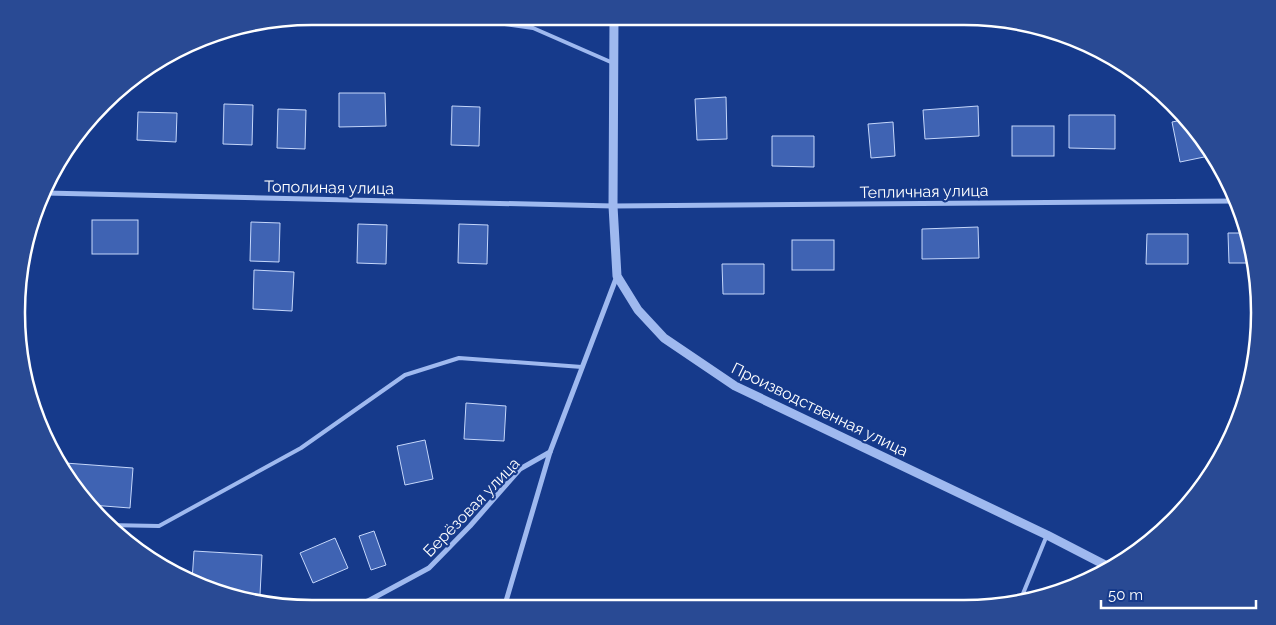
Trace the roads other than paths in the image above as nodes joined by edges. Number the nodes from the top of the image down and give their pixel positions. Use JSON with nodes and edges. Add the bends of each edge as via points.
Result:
{"nodes":[{"id":1,"x":512,"y":25,"type":"edge"},
{"id":2,"x":614,"y":25,"type":"edge"},
{"id":3,"x":614,"y":63,"type":"junction"},
{"id":4,"x":51,"y":193,"type":"edge"},
{"id":5,"x":1229,"y":201,"type":"edge"},
{"id":6,"x":613,"y":206,"type":"junction"},
{"id":7,"x":617,"y":276,"type":"junction"},
{"id":8,"x":582,"y":367,"type":"junction"},
{"id":9,"x":550,"y":452,"type":"junction"},
{"id":10,"x":119,"y":525,"type":"edge"},
{"id":11,"x":1048,"y":535,"type":"junction"},
{"id":12,"x":1102,"y":564,"type":"edge"},
{"id":13,"x":1024,"y":593,"type":"edge"},
{"id":14,"x":370,"y":600,"type":"edge"},
{"id":15,"x":506,"y":600,"type":"edge"}],
"edges":[{"from":1,"to":3,"type":"lane","via":[[533,28]]},
{"from":2,"to":3,"type":"street","name":"Производственная улица"},
{"from":3,"to":6,"type":"street","name":"Производственная улица"},
{"from":4,"to":6,"type":"street","name":"Тополиная улица"},
{"from":5,"to":6,"type":"street","name":"Тепличная улица"},
{"from":6,"to":7,"type":"street","name":"Производственная улица"},
{"from":7,"to":8,"type":"street"},
{"from":7,"to":11,"type":"street","name":"Производственная улица","via":[[638,310],[664,338],[735,386]]},
{"from":8,"to":9,"type":"street"},
{"from":8,"to":10,"type":"lane","via":[[459,358],[405,375],[301,448],[160,526]]},
{"from":9,"to":14,"type":"street","name":"Берёзовая улица","via":[[520,469],[429,568]]},
{"from":9,"to":15,"type":"street","name":"Берёзовая улица"},
{"from":11,"to":12,"type":"street","name":"Производственная улица"},
{"from":11,"to":13,"type":"lane"}]}
